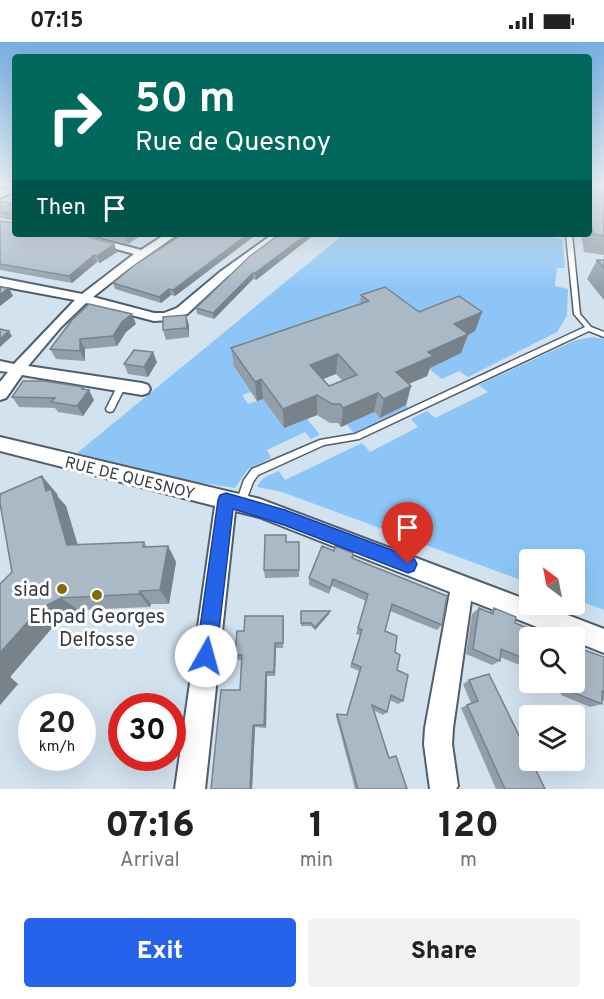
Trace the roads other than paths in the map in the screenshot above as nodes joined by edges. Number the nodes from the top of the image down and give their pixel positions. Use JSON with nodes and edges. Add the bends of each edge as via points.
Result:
{"nodes":[{"id":1,"x":80,"y":237,"type":"edge"},
{"id":2,"x":168,"y":237,"type":"edge"},
{"id":3,"x":276,"y":237,"type":"edge"},
{"id":4,"x":569,"y":237,"type":"edge"},
{"id":5,"x":141,"y":253,"type":"junction"},
{"id":6,"x":0,"y":282,"type":"edge"},
{"id":7,"x":82,"y":298,"type":"junction"},
{"id":8,"x":589,"y":328,"type":"junction"},
{"id":9,"x":604,"y":335,"type":"edge"},
{"id":10,"x":0,"y":366,"type":"edge"},
{"id":11,"x":17,"y":369,"type":"junction"},
{"id":12,"x":121,"y":387,"type":"junction"},
{"id":13,"x":142,"y":389,"type":"dead end"},
{"id":14,"x":0,"y":394,"type":"edge"},
{"id":15,"x":110,"y":409,"type":"dead end"},
{"id":16,"x":0,"y":444,"type":"edge"},
{"id":17,"x":233,"y":502,"type":"junction"},
{"id":18,"x":462,"y":587,"type":"junction"},
{"id":19,"x":604,"y":641,"type":"edge"},
{"id":20,"x":443,"y":786,"type":"dead end"},
{"id":21,"x":190,"y":789,"type":"edge"}],
"edges":[{"from":1,"to":5,"type":"street"},
{"from":2,"to":5,"type":"street"},
{"from":3,"to":7,"type":"street","via":[[171,316],[154,317]]},
{"from":4,"to":8,"type":"lane","via":[[577,314]]},
{"from":5,"to":7,"type":"street"},
{"from":6,"to":7,"type":"street"},
{"from":7,"to":11,"type":"street"},
{"from":8,"to":9,"type":"lane"},
{"from":8,"to":17,"type":"lane","via":[[356,437],[323,442],[255,472]]},
{"from":10,"to":11,"type":"street"},
{"from":11,"to":12,"type":"street"},
{"from":11,"to":14,"type":"street"},
{"from":12,"to":13,"type":"street"},
{"from":12,"to":15,"type":"lane"},
{"from":16,"to":17,"type":"street","name":"RUE DE QUESNOY"},
{"from":17,"to":18,"type":"street","name":"RUE DE QUESNOY","via":[[285,517]]},
{"from":17,"to":21,"type":"street"},
{"from":18,"to":19,"type":"street","name":"RUE DE QUESNOY"},
{"from":18,"to":20,"type":"street","via":[[439,728]]}]}
